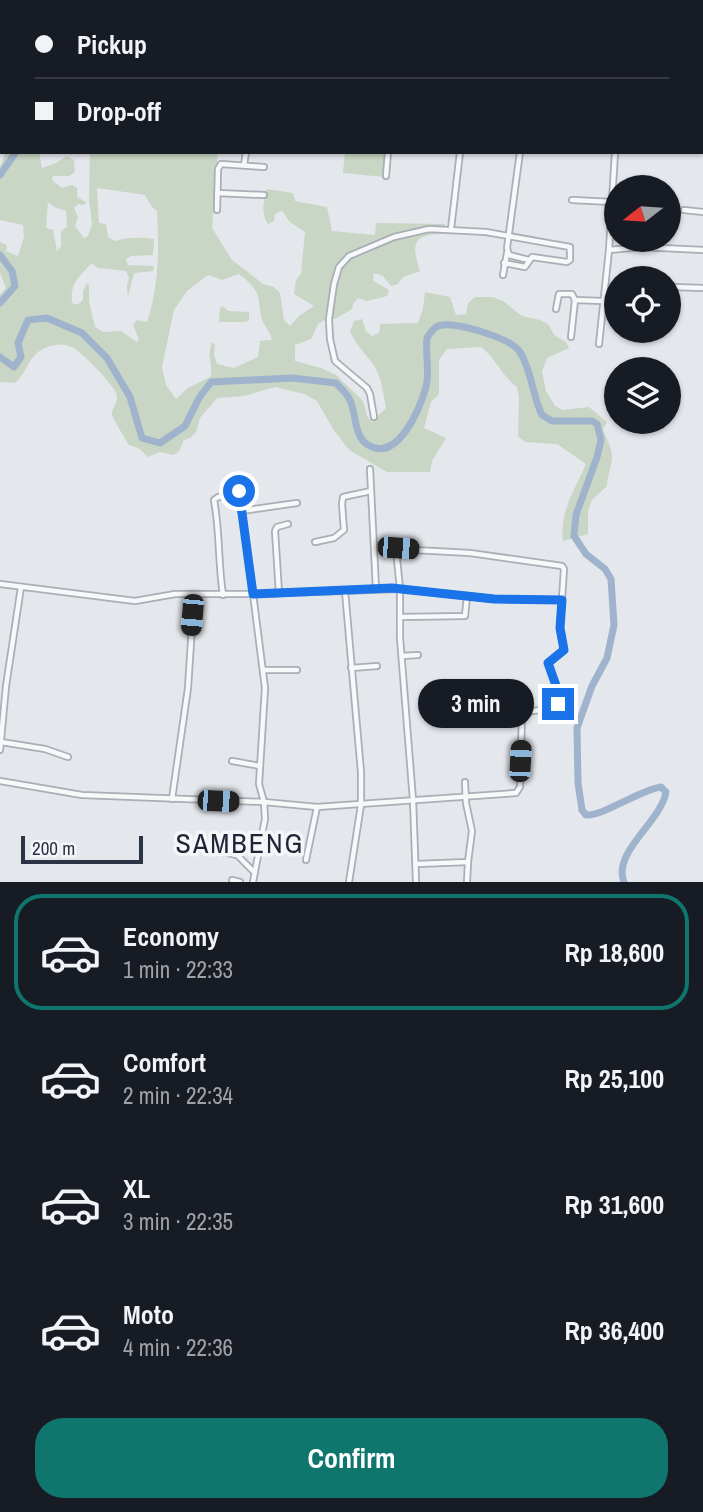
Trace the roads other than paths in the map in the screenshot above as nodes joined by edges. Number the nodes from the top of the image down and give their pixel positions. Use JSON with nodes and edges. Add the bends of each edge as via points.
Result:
{"nodes":[{"id":1,"x":246,"y":154,"type":"edge"},
{"id":2,"x":388,"y":154,"type":"edge"},
{"id":3,"x":460,"y":154,"type":"edge"},
{"id":4,"x":520,"y":154,"type":"edge"},
{"id":5,"x":615,"y":154,"type":"edge"},
{"id":6,"x":244,"y":165,"type":"junction"},
{"id":7,"x":264,"y":167,"type":"dead end"},
{"id":8,"x":614,"y":175,"type":"edge"},
{"id":9,"x":386,"y":176,"type":"dead end"},
{"id":10,"x":217,"y":193,"type":"junction"},
{"id":11,"x":264,"y":195,"type":"dead end"},
{"id":12,"x":572,"y":200,"type":"dead end"},
{"id":13,"x":604,"y":202,"type":"edge"},
{"id":14,"x":217,"y":210,"type":"dead end"},
{"id":15,"x":684,"y":210,"type":"dead end"},
{"id":16,"x":703,"y":212,"type":"edge"},
{"id":17,"x":451,"y":229,"type":"junction"},
{"id":18,"x":508,"y":236,"type":"junction"},
{"id":19,"x":681,"y":249,"type":"edge"},
{"id":20,"x":703,"y":250,"type":"edge"},
{"id":21,"x":507,"y":252,"type":"junction"},
{"id":22,"x":609,"y":252,"type":"edge"},
{"id":23,"x":529,"y":260,"type":"junction"},
{"id":24,"x":504,"y":264,"type":"junction"},
{"id":25,"x":503,"y":275,"type":"dead end"},
{"id":26,"x":681,"y":287,"type":"edge"},
{"id":27,"x":703,"y":288,"type":"edge"},
{"id":28,"x":575,"y":300,"type":"junction"},
{"id":29,"x":603,"y":301,"type":"junction"},
{"id":30,"x":556,"y":309,"type":"dead end"},
{"id":31,"x":571,"y":337,"type":"dead end"},
{"id":32,"x":599,"y":344,"type":"dead end"},
{"id":33,"x":374,"y":417,"type":"dead end"},
{"id":34,"x":370,"y":469,"type":"dead end"},
{"id":35,"x":371,"y":491,"type":"junction"},
{"id":36,"x":297,"y":503,"type":"dead end"},
{"id":37,"x":241,"y":510,"type":"junction"},
{"id":38,"x":288,"y":524,"type":"dead end"},
{"id":39,"x":315,"y":542,"type":"dead end"},
{"id":40,"x":0,"y":584,"type":"edge"},
{"id":41,"x":21,"y":587,"type":"junction"},
{"id":42,"x":376,"y":589,"type":"junction"},
{"id":43,"x":400,"y":589,"type":"junction"},
{"id":44,"x":345,"y":591,"type":"junction"},
{"id":45,"x":279,"y":593,"type":"junction"},
{"id":46,"x":253,"y":594,"type":"junction"},
{"id":47,"x":194,"y":595,"type":"junction"},
{"id":48,"x":223,"y":595,"type":"junction"},
{"id":49,"x":467,"y":596,"type":"junction"},
{"id":50,"x":562,"y":600,"type":"junction"},
{"id":51,"x":400,"y":617,"type":"junction"},
{"id":52,"x":418,"y":655,"type":"dead end"},
{"id":53,"x":402,"y":656,"type":"junction"},
{"id":54,"x":377,"y":666,"type":"dead end"},
{"id":55,"x":351,"y":668,"type":"junction"},
{"id":56,"x":263,"y":670,"type":"junction"},
{"id":57,"x":297,"y":670,"type":"dead end"},
{"id":58,"x":1,"y":742,"type":"edge"},
{"id":59,"x":0,"y":750,"type":"edge"},
{"id":60,"x":68,"y":757,"type":"dead end"},
{"id":61,"x":232,"y":761,"type":"dead end"},
{"id":62,"x":260,"y":766,"type":"junction"},
{"id":63,"x":0,"y":781,"type":"edge"},
{"id":64,"x":465,"y":782,"type":"dead end"},
{"id":65,"x":465,"y":796,"type":"junction"},
{"id":66,"x":172,"y":799,"type":"junction"},
{"id":67,"x":413,"y":800,"type":"junction"},
{"id":68,"x":264,"y":803,"type":"junction"},
{"id":69,"x":361,"y":805,"type":"junction"},
{"id":70,"x":317,"y":807,"type":"junction"},
{"id":71,"x":223,"y":852,"type":"dead end"},
{"id":72,"x":306,"y":860,"type":"dead end"},
{"id":73,"x":468,"y":862,"type":"junction"},
{"id":74,"x":416,"y":864,"type":"junction"},
{"id":75,"x":255,"y":872,"type":"junction"},
{"id":76,"x":232,"y":880,"type":"edge"},
{"id":77,"x":240,"y":882,"type":"edge"},
{"id":78,"x":253,"y":882,"type":"edge"},
{"id":79,"x":349,"y":882,"type":"edge"},
{"id":80,"x":415,"y":882,"type":"edge"},
{"id":81,"x":467,"y":882,"type":"edge"}],
"edges":[{"from":1,"to":6,"type":"street"},
{"from":2,"to":9,"type":"street"},
{"from":3,"to":17,"type":"street"},
{"from":4,"to":18,"type":"street"},
{"from":5,"to":8,"type":"street"},
{"from":6,"to":7,"type":"street"},
{"from":6,"to":10,"type":"street","via":[[219,166]]},
{"from":10,"to":11,"type":"street"},
{"from":10,"to":14,"type":"street"},
{"from":12,"to":13,"type":"street"},
{"from":15,"to":16,"type":"street"},
{"from":17,"to":18,"type":"street"},
{"from":17,"to":33,"type":"street","via":[[394,237],[365,247],[339,267],[328,319],[332,354],[339,366],[367,388]]},
{"from":18,"to":21,"type":"street"},
{"from":18,"to":23,"type":"street","via":[[570,247],[567,262]]},
{"from":19,"to":20,"type":"street"},
{"from":21,"to":23,"type":"street"},
{"from":21,"to":24,"type":"street"},
{"from":22,"to":29,"type":"street"},
{"from":23,"to":24,"type":"street","via":[[525,267]]},
{"from":24,"to":25,"type":"street"},
{"from":26,"to":27,"type":"street"},
{"from":28,"to":29,"type":"street"},
{"from":28,"to":30,"type":"street","via":[[572,294],[559,294]]},
{"from":28,"to":31,"type":"street"},
{"from":29,"to":32,"type":"street"},
{"from":34,"to":35,"type":"street"},
{"from":35,"to":39,"type":"street","via":[[343,498],[344,530],[334,538]]},
{"from":35,"to":42,"type":"street"},
{"from":36,"to":37,"type":"street"},
{"from":37,"to":46,"type":"street"},
{"from":37,"to":48,"type":"street","via":[[239,493],[214,500]]},
{"from":38,"to":45,"type":"street","via":[[275,531]]},
{"from":40,"to":41,"type":"street"},
{"from":41,"to":47,"type":"street","via":[[135,601]]},
{"from":41,"to":58,"type":"street"},
{"from":42,"to":43,"type":"street"},
{"from":42,"to":44,"type":"street"},
{"from":43,"to":49,"type":"street"},
{"from":43,"to":50,"type":"street","via":[[398,548],[562,566]]},
{"from":43,"to":51,"type":"street"},
{"from":44,"to":45,"type":"street"},
{"from":44,"to":55,"type":"street"},
{"from":45,"to":46,"type":"street"},
{"from":46,"to":48,"type":"street"},
{"from":46,"to":56,"type":"street"},
{"from":47,"to":48,"type":"street"},
{"from":47,"to":66,"type":"street","via":[[188,688]]},
{"from":49,"to":50,"type":"street"},
{"from":49,"to":51,"type":"street","via":[[465,616]]},
{"from":50,"to":65,"type":"street","via":[[564,650],[548,663],[559,694],[558,705],[522,715],[519,791]]},
{"from":51,"to":53,"type":"street"},
{"from":52,"to":53,"type":"street"},
{"from":53,"to":67,"type":"street"},
{"from":54,"to":55,"type":"street"},
{"from":55,"to":69,"type":"street"},
{"from":56,"to":57,"type":"street"},
{"from":56,"to":62,"type":"street"},
{"from":58,"to":59,"type":"street"},
{"from":58,"to":60,"type":"street"},
{"from":61,"to":62,"type":"street"},
{"from":62,"to":68,"type":"street"},
{"from":63,"to":66,"type":"street","via":[[82,795]]},
{"from":64,"to":65,"type":"street"},
{"from":65,"to":67,"type":"street"},
{"from":65,"to":73,"type":"street","via":[[472,831]]},
{"from":66,"to":68,"type":"street"},
{"from":67,"to":69,"type":"street"},
{"from":67,"to":74,"type":"street"},
{"from":68,"to":70,"type":"street"},
{"from":68,"to":75,"type":"street"},
{"from":69,"to":70,"type":"street"},
{"from":69,"to":79,"type":"street"},
{"from":70,"to":72,"type":"street"},
{"from":71,"to":75,"type":"street","via":[[237,855]]},
{"from":73,"to":74,"type":"street"},
{"from":73,"to":81,"type":"street"},
{"from":74,"to":80,"type":"street"},
{"from":75,"to":78,"type":"street"},
{"from":76,"to":77,"type":"street"}]}
